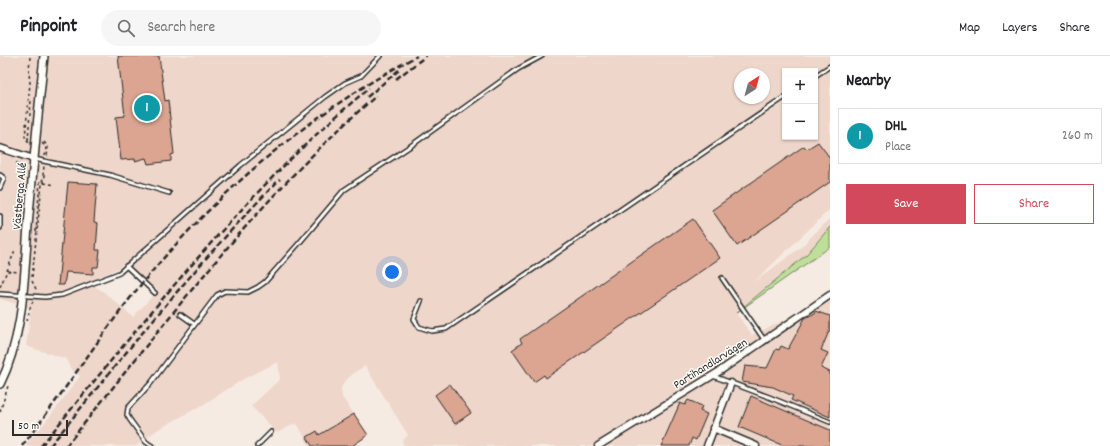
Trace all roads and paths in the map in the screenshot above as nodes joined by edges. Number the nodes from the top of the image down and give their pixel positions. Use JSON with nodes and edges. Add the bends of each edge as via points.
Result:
{"nodes":[{"id":1,"x":30,"y":56,"type":"edge"},
{"id":2,"x":44,"y":56,"type":"edge"},
{"id":3,"x":380,"y":56,"type":"edge"},
{"id":4,"x":542,"y":56,"type":"edge"},
{"id":5,"x":830,"y":66,"type":"edge"},
{"id":6,"x":818,"y":74,"type":"edge"},
{"id":7,"x":34,"y":80,"type":"dead end"},
{"id":8,"x":782,"y":99,"type":"edge"},
{"id":9,"x":44,"y":143,"type":"dead end"},
{"id":10,"x":0,"y":148,"type":"edge"},
{"id":11,"x":46,"y":157,"type":"dead end"},
{"id":12,"x":34,"y":160,"type":"junction"},
{"id":13,"x":0,"y":175,"type":"edge"},
{"id":14,"x":44,"y":175,"type":"dead end"},
{"id":15,"x":43,"y":183,"type":"junction"},
{"id":16,"x":55,"y":185,"type":"dead end"},
{"id":17,"x":0,"y":188,"type":"edge"},
{"id":18,"x":169,"y":193,"type":"dead end"},
{"id":19,"x":0,"y":216,"type":"edge"},
{"id":20,"x":0,"y":228,"type":"edge"},
{"id":21,"x":15,"y":250,"type":"dead end"},
{"id":22,"x":126,"y":266,"type":"junction"},
{"id":23,"x":7,"y":271,"type":"junction"},
{"id":24,"x":30,"y":273,"type":"junction"},
{"id":25,"x":32,"y":277,"type":"dead end"},
{"id":26,"x":722,"y":278,"type":"dead end"},
{"id":27,"x":0,"y":287,"type":"edge"},
{"id":28,"x":154,"y":293,"type":"dead end"},
{"id":29,"x":0,"y":294,"type":"edge"},
{"id":30,"x":22,"y":295,"type":"junction"},
{"id":31,"x":830,"y":295,"type":"edge"},
{"id":32,"x":421,"y":301,"type":"dead end"},
{"id":33,"x":180,"y":314,"type":"dead end"},
{"id":34,"x":194,"y":324,"type":"junction"},
{"id":35,"x":765,"y":341,"type":"junction"},
{"id":36,"x":711,"y":376,"type":"junction"},
{"id":37,"x":731,"y":383,"type":"junction"},
{"id":38,"x":0,"y":384,"type":"edge"},
{"id":39,"x":830,"y":422,"type":"edge"},
{"id":40,"x":713,"y":428,"type":"junction"},
{"id":41,"x":271,"y":432,"type":"dead end"},
{"id":42,"x":152,"y":446,"type":"edge"},
{"id":43,"x":257,"y":446,"type":"edge"},
{"id":44,"x":598,"y":446,"type":"edge"},
{"id":45,"x":707,"y":446,"type":"edge"},
{"id":46,"x":756,"y":446,"type":"edge"}],
"edges":[{"from":1,"to":7,"type":"path","via":[[25,138],[28,141]]},
{"from":2,"to":12,"type":"street","name":"Västberga Allé"},
{"from":3,"to":22,"type":"lane","via":[[361,76],[345,83],[325,97],[240,165]]},
{"from":4,"to":34,"type":"lane","via":[[518,69],[344,190],[265,282],[248,292],[220,293]]},
{"from":5,"to":6,"type":"lane"},
{"from":8,"to":32,"type":"lane","via":[[446,328],[432,332],[419,327],[414,319]]},
{"from":9,"to":11,"type":"path","via":[[48,146]]},
{"from":10,"to":12,"type":"street"},
{"from":12,"to":18,"type":"lane","via":[[110,175]]},
{"from":12,"to":24,"type":"street","name":"Västberga Allé"},
{"from":13,"to":17,"type":"lane","via":[[4,178]]},
{"from":14,"to":15,"type":"path"},
{"from":15,"to":16,"type":"path"},
{"from":15,"to":24,"type":"path"},
{"from":19,"to":20,"type":"lane"},
{"from":21,"to":23,"type":"path"},
{"from":22,"to":28,"type":"lane"},
{"from":22,"to":30,"type":"lane","via":[[119,273],[62,295]]},
{"from":23,"to":24,"type":"path"},
{"from":23,"to":27,"type":"path"},
{"from":24,"to":25,"type":"path"},
{"from":24,"to":30,"type":"street","name":"Västberga Allé"},
{"from":26,"to":35,"type":"lane"},
{"from":29,"to":30,"type":"lane"},
{"from":30,"to":38,"type":"street","name":"Västberga Allé","via":[[15,341]]},
{"from":31,"to":35,"type":"street","name":"Partihandlarvägen"},
{"from":33,"to":34,"type":"lane"},
{"from":34,"to":42,"type":"lane","via":[[151,383],[128,408],[127,415],[130,420]]},
{"from":35,"to":36,"type":"street","name":"Partihandlarvägen"},
{"from":36,"to":37,"type":"lane"},
{"from":36,"to":44,"type":"street","name":"Partihandlarvägen"},
{"from":37,"to":39,"type":"lane"},
{"from":37,"to":40,"type":"street"},
{"from":40,"to":45,"type":"street"},
{"from":40,"to":46,"type":"street"},
{"from":41,"to":43,"type":"lane"}]}
